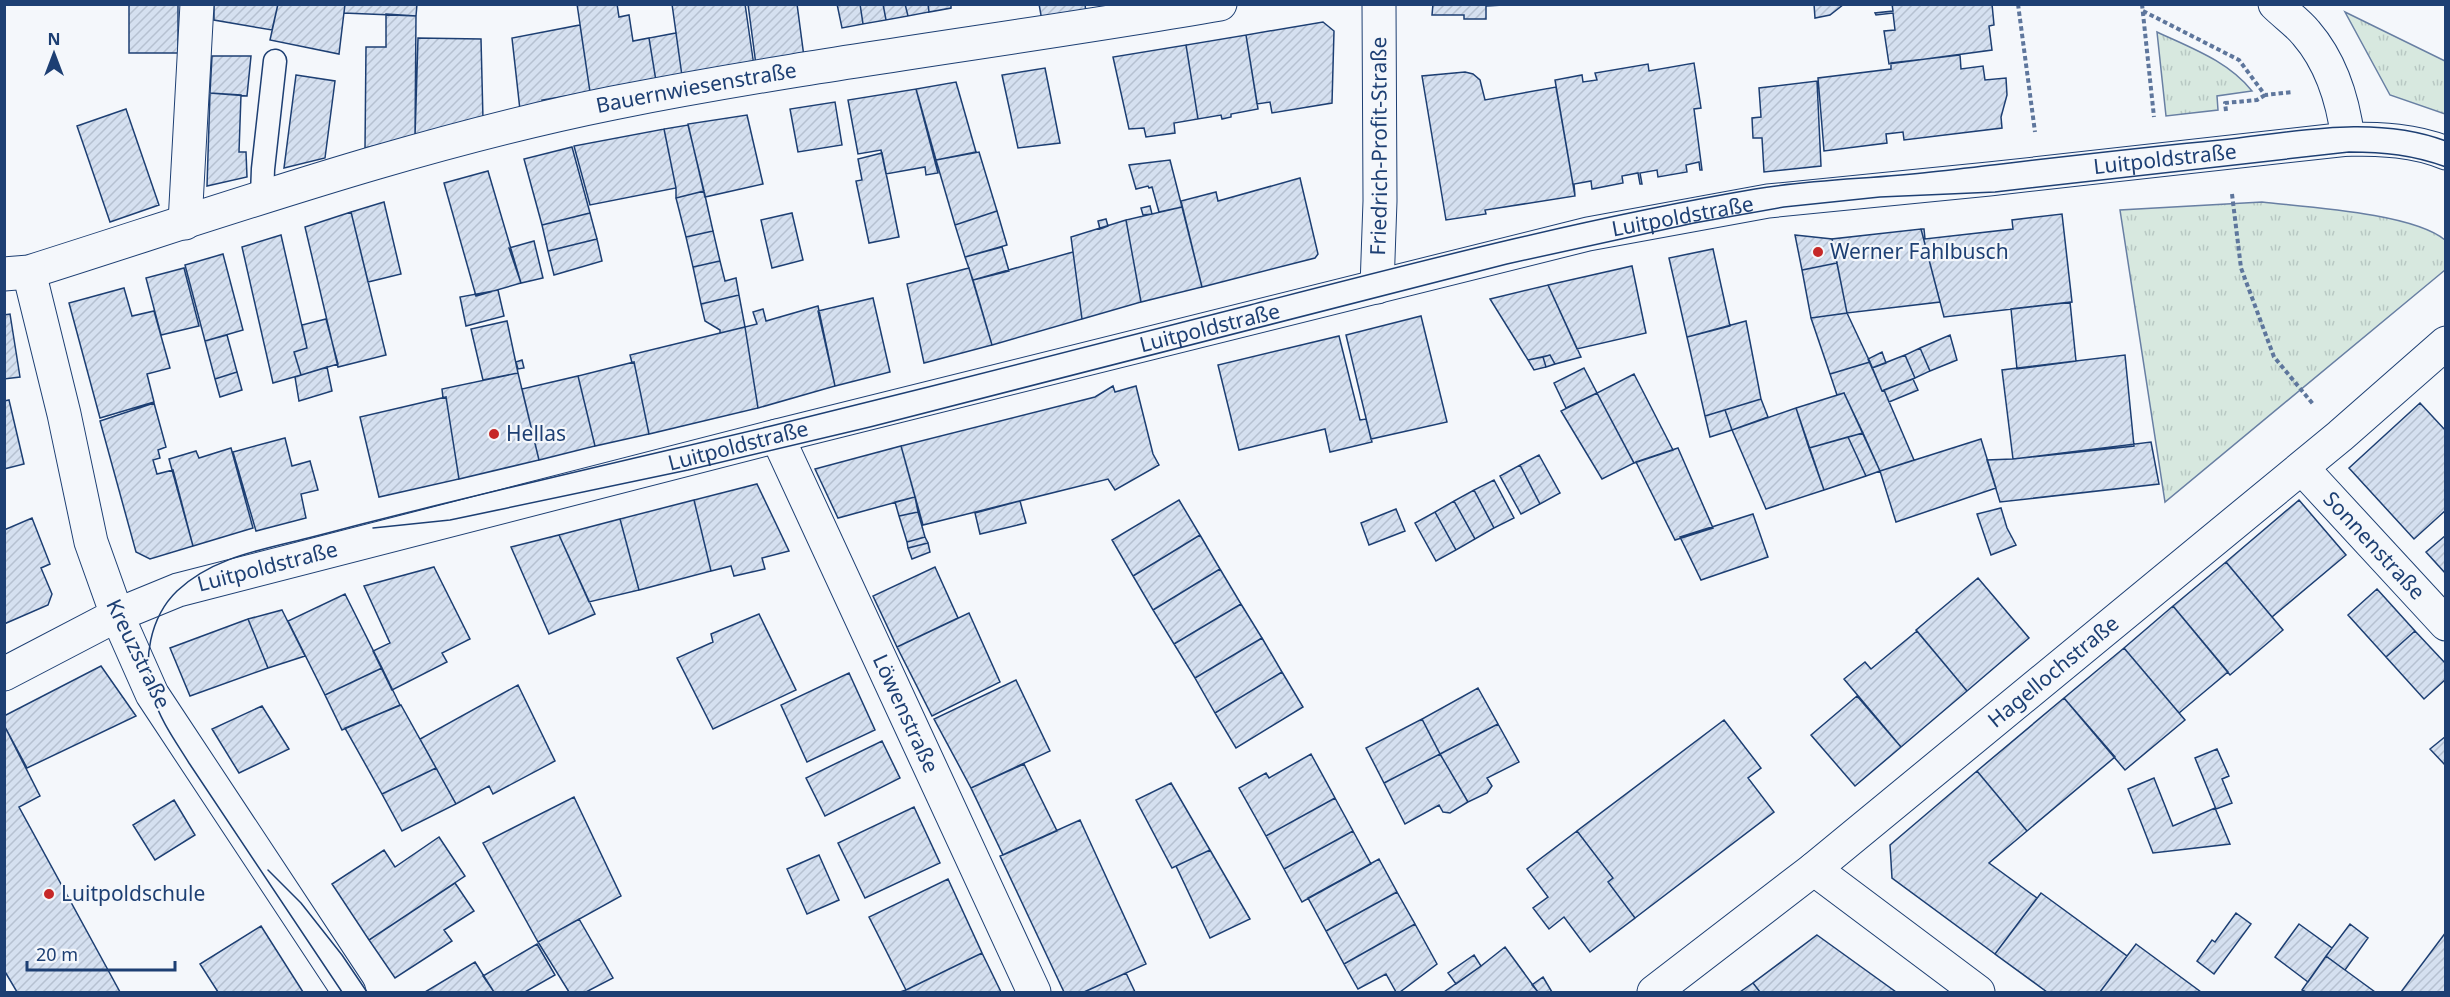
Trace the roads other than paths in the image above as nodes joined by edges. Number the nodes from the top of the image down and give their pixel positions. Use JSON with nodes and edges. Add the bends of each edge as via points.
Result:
{"nodes":[{"id":1,"x":197,"y":4,"type":"edge"},
{"id":2,"x":1220,"y":4,"type":"edge"},
{"id":3,"x":1379,"y":4,"type":"edge"},
{"id":4,"x":2275,"y":4,"type":"edge"},
{"id":5,"x":275,"y":61,"type":"dead end"},
{"id":6,"x":2348,"y":139,"type":"junction"},
{"id":7,"x":2445,"y":153,"type":"edge"},
{"id":8,"x":262,"y":196,"type":"junction"},
{"id":9,"x":185,"y":223,"type":"junction"},
{"id":10,"x":17,"y":273,"type":"edge"},
{"id":11,"x":1377,"y":287,"type":"junction"},
{"id":12,"x":2445,"y":343,"type":"edge"},
{"id":13,"x":777,"y":436,"type":"junction"},
{"id":14,"x":2302,"y":468,"type":"junction"},
{"id":15,"x":117,"y":615,"type":"junction"},
{"id":16,"x":2445,"y":624,"type":"edge"},
{"id":17,"x":4,"y":674,"type":"edge"},
{"id":18,"x":1814,"y":870,"type":"junction"},
{"id":19,"x":349,"y":993,"type":"edge"},
{"id":20,"x":1034,"y":993,"type":"edge"},
{"id":21,"x":1654,"y":993,"type":"edge"},
{"id":22,"x":1978,"y":993,"type":"edge"}],
"edges":[{"from":1,"to":9,"type":"street"},
{"from":2,"to":8,"type":"street","name":"Bauernwiesenstraße","via":[[796,70],[611,104],[477,135]]},
{"from":3,"to":11,"type":"street","name":"Friedrich-Profit-Straße"},
{"from":4,"to":6,"type":"street","via":[[2325,58],[2338,88]]},
{"from":5,"to":8,"type":"lane"},
{"from":6,"to":7,"type":"street","name":"Luitpoldstraße","via":[[2391,139]]},
{"from":6,"to":11,"type":"street","name":"Luitpoldstraße","via":[[1768,201],[1588,234]]},
{"from":8,"to":9,"type":"street","name":"Bauernwiesenstraße"},
{"from":9,"to":10,"type":"street","name":"Bauernwiesenstraße"},
{"from":10,"to":15,"type":"street","name":"Kreuzstraße","via":[[64,414],[91,542]]},
{"from":11,"to":13,"type":"street","name":"Luitpoldstraße"},
{"from":12,"to":14,"type":"street","name":"Hagellochstraße"},
{"from":13,"to":15,"type":"street","name":"Luitpoldstraße","via":[[178,590]]},
{"from":13,"to":20,"type":"street","name":"Löwenstraße"},
{"from":14,"to":16,"type":"street","name":"Sonnenstraße"},
{"from":14,"to":18,"type":"street","name":"Hagellochstraße"},
{"from":15,"to":17,"type":"street","name":"Luitpoldstraße"},
{"from":15,"to":19,"type":"street","name":"Kreuzstraße","via":[[152,694]]},
{"from":18,"to":21,"type":"street","name":"Hagellochstraße"},
{"from":18,"to":22,"type":"street"}]}
